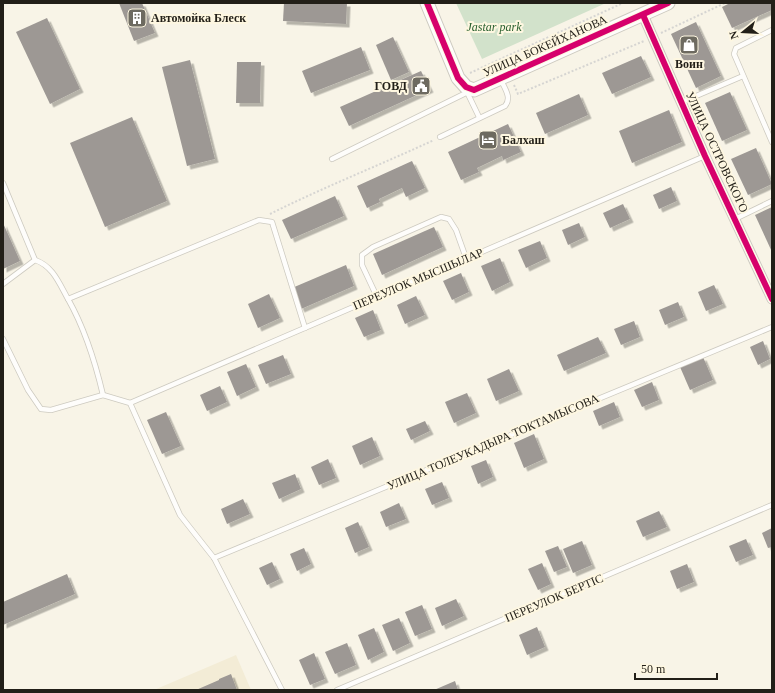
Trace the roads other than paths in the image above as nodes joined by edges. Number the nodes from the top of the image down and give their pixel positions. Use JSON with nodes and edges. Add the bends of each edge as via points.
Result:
{"nodes":[{"id":1,"x":427,"y":3,"type":"edge"},
{"id":2,"x":668,"y":3,"type":"edge"},
{"id":3,"x":643,"y":15,"type":"junction"},
{"id":4,"x":772,"y":30,"type":"edge"},
{"id":5,"x":743,"y":76,"type":"junction"},
{"id":6,"x":505,"y":77,"type":"junction"},
{"id":7,"x":471,"y":91,"type":"junction"},
{"id":8,"x":682,"y":102,"type":"junction"},
{"id":9,"x":479,"y":117,"type":"junction"},
{"id":10,"x":440,"y":137,"type":"road end"},
{"id":11,"x":772,"y":142,"type":"edge"},
{"id":12,"x":706,"y":156,"type":"junction"},
{"id":13,"x":332,"y":159,"type":"dead end"},
{"id":14,"x":3,"y":184,"type":"edge"},
{"id":15,"x":772,"y":201,"type":"edge"},
{"id":16,"x":735,"y":218,"type":"junction"},
{"id":17,"x":466,"y":258,"type":"junction"},
{"id":18,"x":35,"y":260,"type":"junction"},
{"id":19,"x":3,"y":284,"type":"edge"},
{"id":20,"x":377,"y":297,"type":"junction"},
{"id":21,"x":68,"y":299,"type":"junction"},
{"id":22,"x":772,"y":299,"type":"edge"},
{"id":23,"x":772,"y":327,"type":"edge"},
{"id":24,"x":305,"y":328,"type":"junction"},
{"id":25,"x":3,"y":339,"type":"edge"},
{"id":26,"x":103,"y":395,"type":"junction"},
{"id":27,"x":130,"y":403,"type":"junction"},
{"id":28,"x":772,"y":505,"type":"edge"},
{"id":29,"x":214,"y":558,"type":"junction"},
{"id":30,"x":282,"y":690,"type":"edge"},
{"id":31,"x":337,"y":690,"type":"edge"}],
"edges":[{"from":1,"to":7,"type":"street","via":[[458,78]]},
{"from":2,"to":3,"type":"street","name":"УЛИЦА БОКЕЙХАНОВА"},
{"from":3,"to":6,"type":"street","name":"УЛИЦА БОКЕЙХАНОВА"},
{"from":3,"to":8,"type":"street","name":"УЛИЦА ОСТРОВСКОГО"},
{"from":4,"to":5,"type":"lane","via":[[736,48],[734,54]]},
{"from":5,"to":8,"type":"lane"},
{"from":5,"to":11,"type":"lane"},
{"from":6,"to":7,"type":"street","name":"УЛИЦА БОКЕЙХАНОВА"},
{"from":6,"to":9,"type":"lane","via":[[508,102],[505,106]]},
{"from":7,"to":9,"type":"lane"},
{"from":7,"to":13,"type":"lane"},
{"from":8,"to":12,"type":"street","name":"УЛИЦА ОСТРОВСКОГО"},
{"from":9,"to":10,"type":"lane"},
{"from":12,"to":16,"type":"street","name":"УЛИЦА ОСТРОВСКОГО"},
{"from":12,"to":17,"type":"lane","name":"ПЕРЕУЛОК МЫСШЫЛАР"},
{"from":14,"to":18,"type":"lane"},
{"from":15,"to":16,"type":"lane"},
{"from":16,"to":22,"type":"street","name":"УЛИЦА ОСТРОВСКОГО"},
{"from":17,"to":20,"type":"lane","name":"ПЕРЕУЛОК МЫСШЫЛАР"},
{"from":17,"to":20,"type":"lane","via":[[456,230],[449,219],[441,217],[434,220],[373,247],[362,255],[362,265]]},
{"from":18,"to":19,"type":"lane"},
{"from":18,"to":21,"type":"lane","via":[[44,263],[52,272]]},
{"from":20,"to":24,"type":"lane","name":"ПЕРЕУЛОК МЫСШЫЛАР"},
{"from":21,"to":24,"type":"lane","via":[[259,220],[272,222]]},
{"from":21,"to":26,"type":"lane","via":[[94,357]]},
{"from":23,"to":29,"type":"lane","name":"УЛИЦА ТОЛЕУКАДЫРА ТОКТАМЫСОВА"},
{"from":24,"to":27,"type":"lane","name":"ПЕРЕУЛОК МЫСШЫЛАР"},
{"from":25,"to":26,"type":"lane","via":[[28,390],[41,409],[51,410]]},
{"from":26,"to":27,"type":"lane"},
{"from":27,"to":29,"type":"lane","via":[[180,515]]},
{"from":28,"to":31,"type":"lane","name":"ПЕРЕУЛОК БЕРТІС"},
{"from":29,"to":30,"type":"lane"}]}
